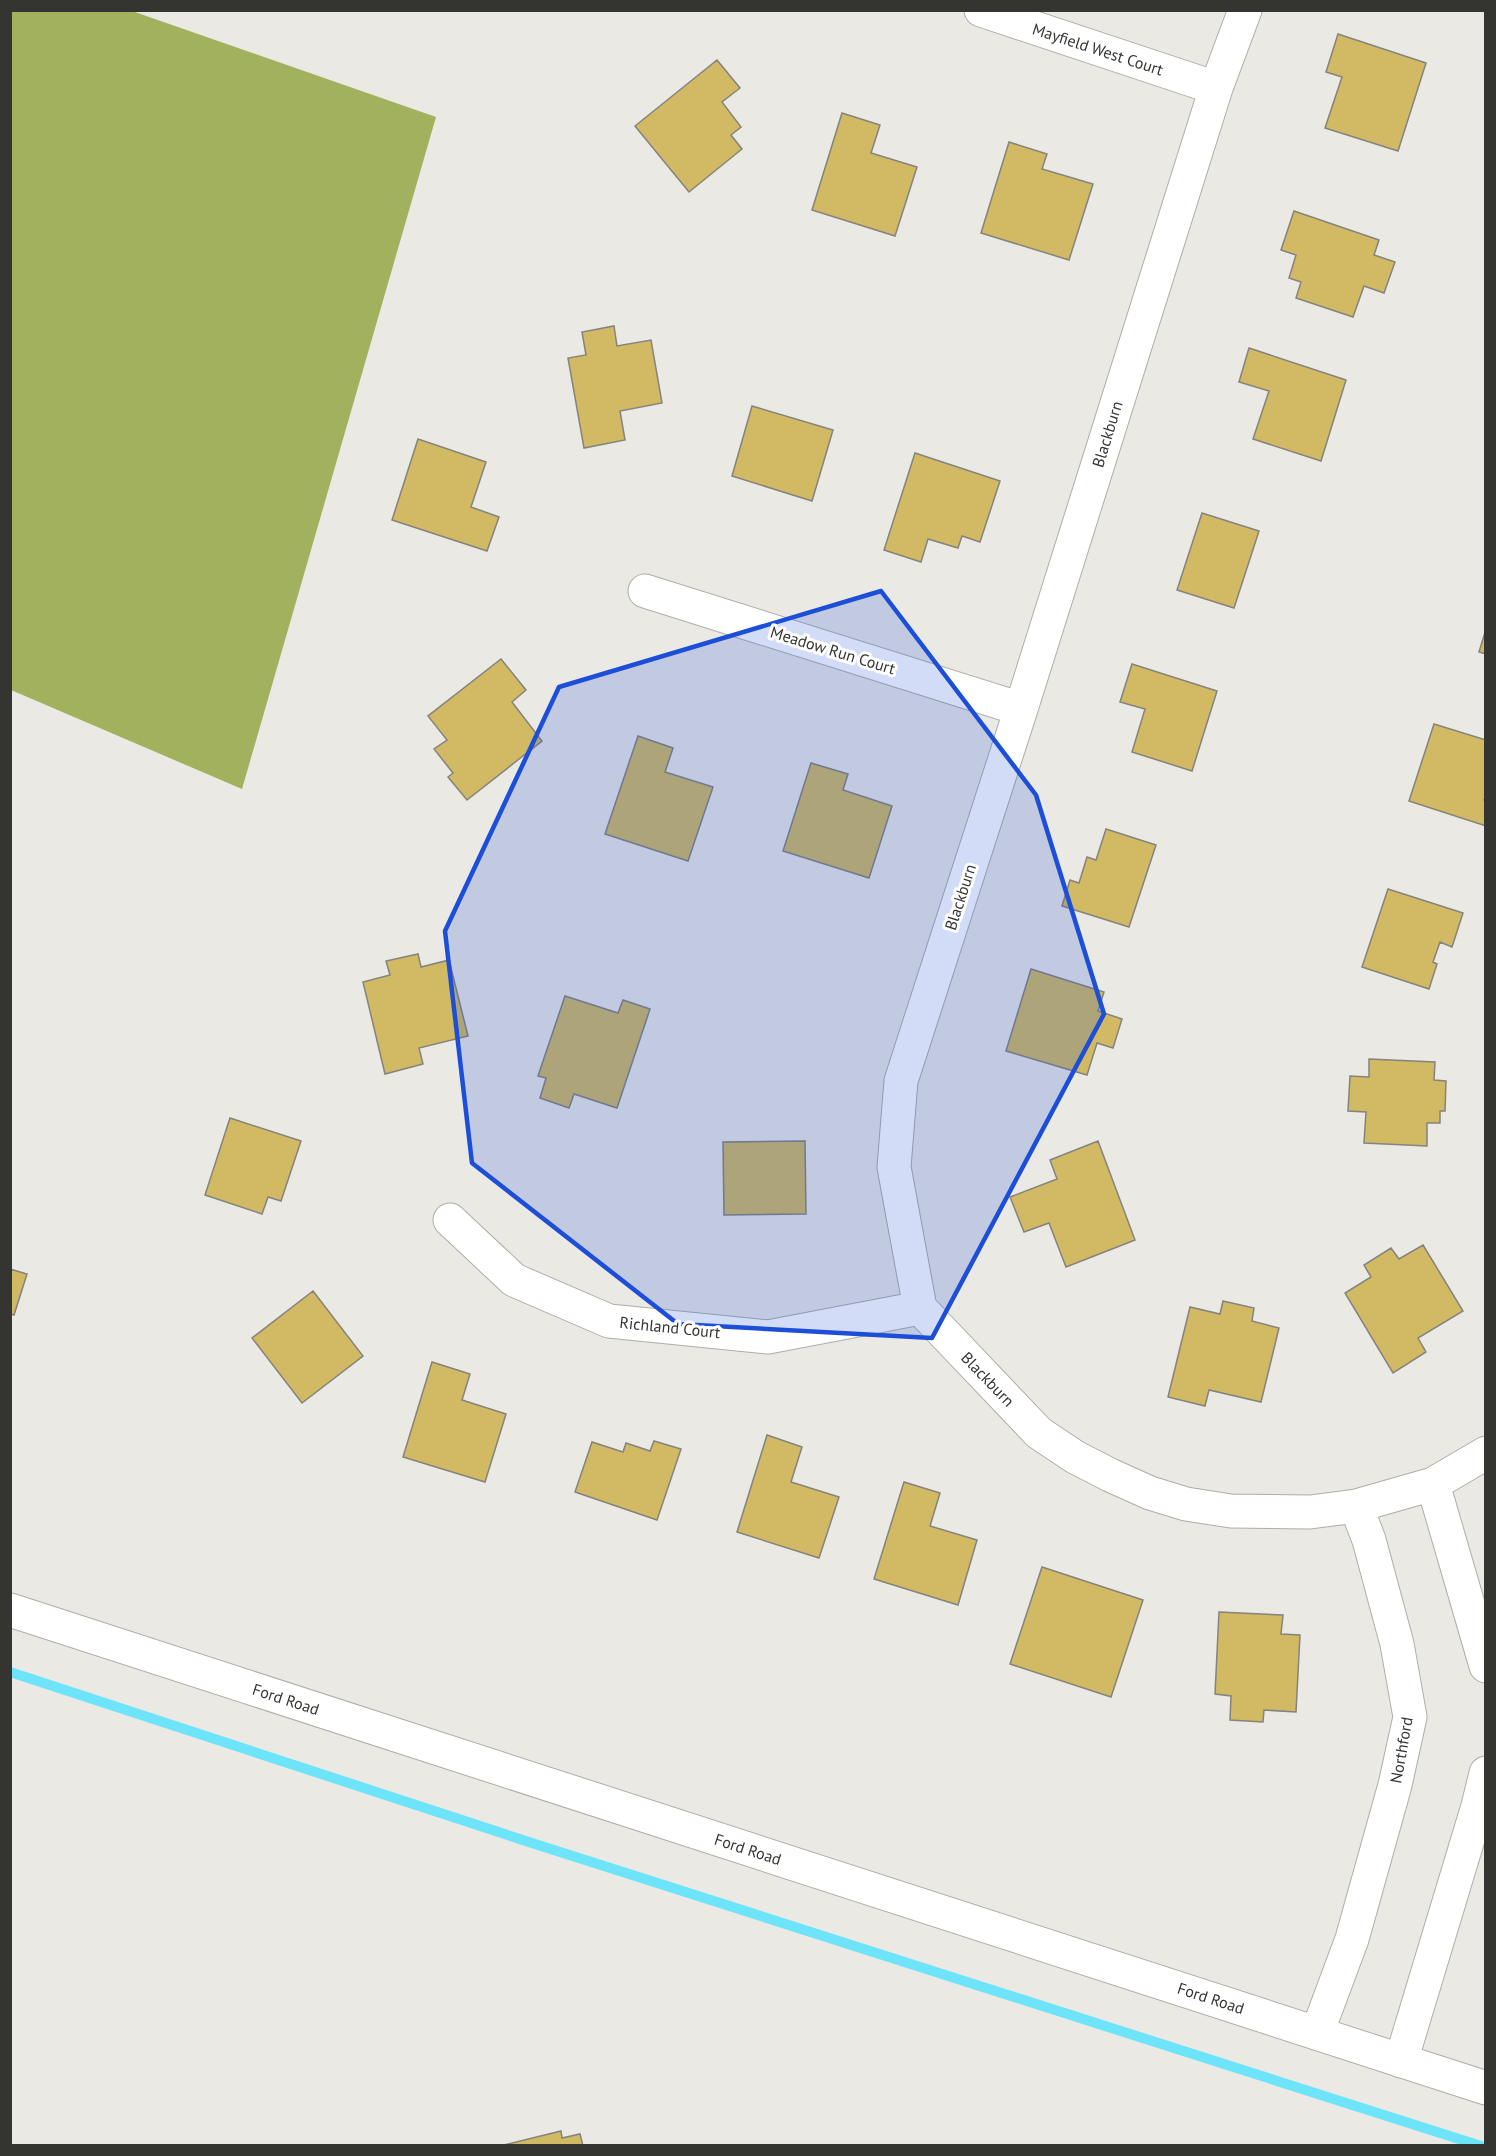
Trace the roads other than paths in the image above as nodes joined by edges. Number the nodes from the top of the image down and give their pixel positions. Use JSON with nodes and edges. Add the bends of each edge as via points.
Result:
{"nodes":[{"id":1,"x":981,"y":10,"type":"edge"},
{"id":2,"x":1245,"y":10,"type":"edge"},
{"id":3,"x":1216,"y":87,"type":"junction"},
{"id":4,"x":645,"y":591,"type":"dead end"},
{"id":5,"x":1021,"y":709,"type":"junction"},
{"id":6,"x":450,"y":1220,"type":"dead end"},
{"id":7,"x":920,"y":1308,"type":"junction"},
{"id":8,"x":1485,"y":1453,"type":"edge"},
{"id":9,"x":1433,"y":1485,"type":"junction"},
{"id":10,"x":1356,"y":1506,"type":"junction"},
{"id":11,"x":10,"y":1610,"type":"edge"},
{"id":12,"x":1485,"y":1666,"type":"edge"},
{"id":13,"x":1485,"y":1773,"type":"edge"},
{"id":14,"x":1317,"y":2033,"type":"junction"},
{"id":15,"x":1401,"y":2061,"type":"junction"},
{"id":16,"x":1485,"y":2088,"type":"edge"}],
"edges":[{"from":1,"to":3,"type":"street","name":"Mayfield West Court"},
{"from":2,"to":3,"type":"street","name":"Blackburn"},
{"from":3,"to":5,"type":"street","name":"Blackburn"},
{"from":4,"to":5,"type":"street","name":"Meadow Run Court"},
{"from":5,"to":7,"type":"street","name":"Blackburn","via":[[901,1081],[894,1167]]},
{"from":6,"to":7,"type":"street","name":"Richland Court","via":[[514,1280],[609,1321],[768,1337]]},
{"from":7,"to":10,"type":"street","name":"Blackburn","via":[[1039,1433],[1110,1475],[1186,1504],[1231,1511],[1310,1512]]},
{"from":8,"to":9,"type":"street"},
{"from":9,"to":10,"type":"street"},
{"from":9,"to":12,"type":"street"},
{"from":10,"to":14,"type":"street","name":"Northford","via":[[1397,1644],[1410,1717],[1353,1940]]},
{"from":11,"to":14,"type":"street","name":"Ford Road"},
{"from":13,"to":15,"type":"street"},
{"from":14,"to":15,"type":"street","name":"Ford Road"},
{"from":15,"to":16,"type":"street","name":"Ford Road"}]}
